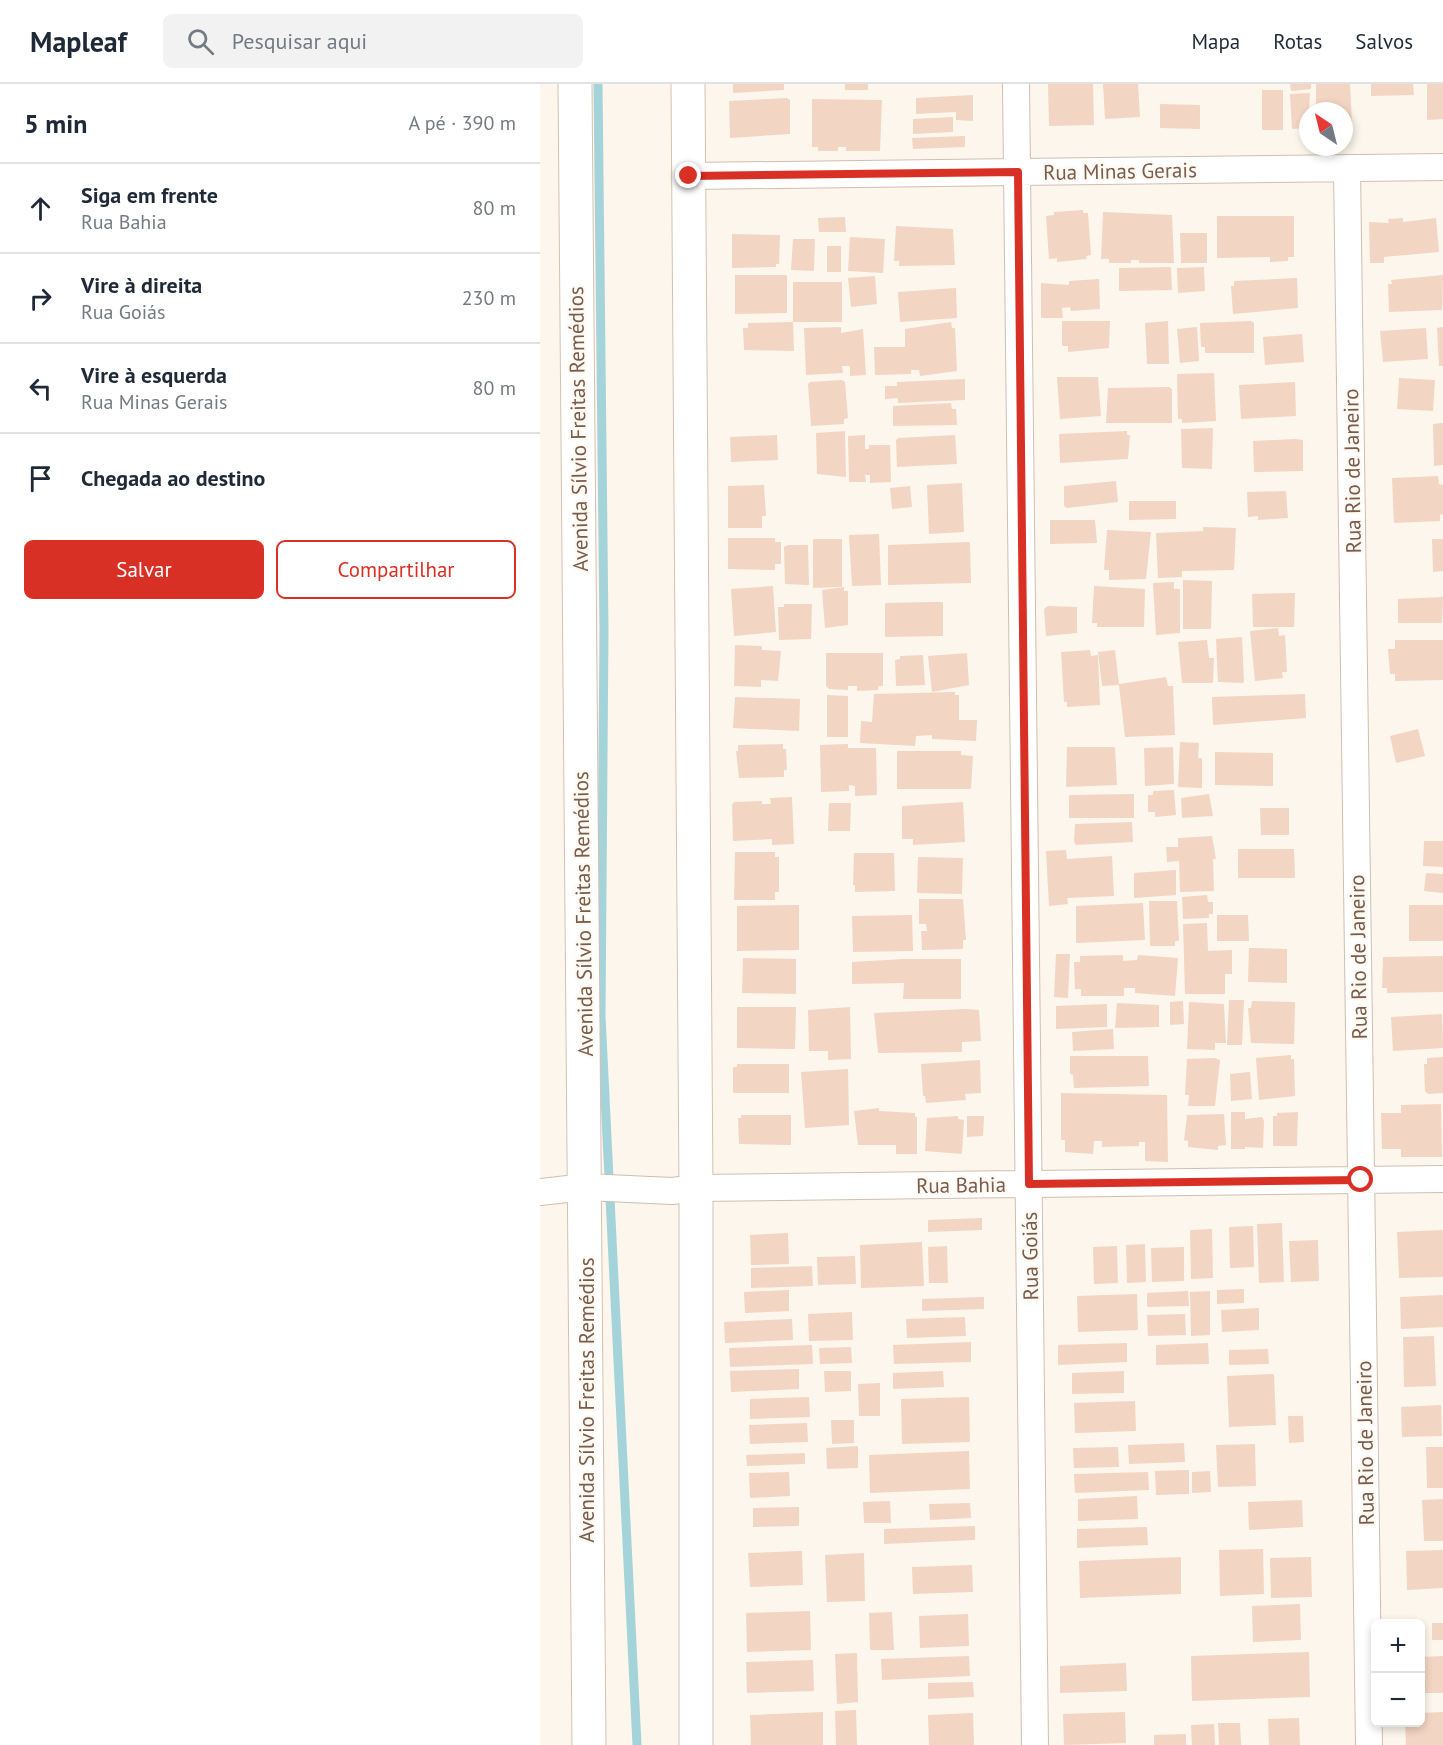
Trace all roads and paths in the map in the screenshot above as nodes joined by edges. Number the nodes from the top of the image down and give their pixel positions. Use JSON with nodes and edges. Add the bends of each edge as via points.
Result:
{"nodes":[{"id":1,"x":575,"y":84,"type":"edge"},
{"id":2,"x":688,"y":84,"type":"edge"},
{"id":3,"x":1016,"y":84,"type":"edge"},
{"id":4,"x":1443,"y":167,"type":"edge"},
{"id":5,"x":1347,"y":168,"type":"junction"},
{"id":6,"x":1018,"y":172,"type":"junction"},
{"id":7,"x":689,"y":176,"type":"junction"},
{"id":8,"x":1443,"y":1179,"type":"edge"},
{"id":9,"x":1361,"y":1180,"type":"junction"},
{"id":10,"x":1029,"y":1184,"type":"junction"},
{"id":11,"x":594,"y":1187,"type":"junction"},
{"id":12,"x":684,"y":1190,"type":"junction"},
{"id":13,"x":540,"y":1192,"type":"edge"},
{"id":14,"x":589,"y":1745,"type":"edge"},
{"id":15,"x":696,"y":1745,"type":"edge"},
{"id":16,"x":1035,"y":1745,"type":"edge"},
{"id":17,"x":1369,"y":1745,"type":"edge"}],
"edges":[{"from":1,"to":11,"type":"street","name":"Avenida Sílvio Freitas Remédios"},
{"from":2,"to":7,"type":"street"},
{"from":3,"to":6,"type":"street","name":"Rua Goiás"},
{"from":4,"to":5,"type":"street","name":"Rua Minas Gerais"},
{"from":5,"to":6,"type":"street","name":"Rua Minas Gerais"},
{"from":5,"to":9,"type":"street","name":"Rua Rio de Janeiro"},
{"from":6,"to":7,"type":"street","name":"Rua Minas Gerais"},
{"from":6,"to":10,"type":"street","name":"Rua Goiás"},
{"from":7,"to":12,"type":"street"},
{"from":8,"to":9,"type":"street","name":"Rua Bahia"},
{"from":9,"to":10,"type":"street","name":"Rua Bahia"},
{"from":9,"to":17,"type":"street","name":"Rua Rio de Janeiro"},
{"from":10,"to":12,"type":"street","name":"Rua Bahia"},
{"from":10,"to":16,"type":"street","name":"Rua Goiás"},
{"from":11,"to":12,"type":"street","name":"Rua Bahia"},
{"from":11,"to":13,"type":"street","name":"Rua Bahia"},
{"from":11,"to":14,"type":"street","name":"Avenida Sílvio Freitas Remédios"},
{"from":12,"to":15,"type":"street"}]}
